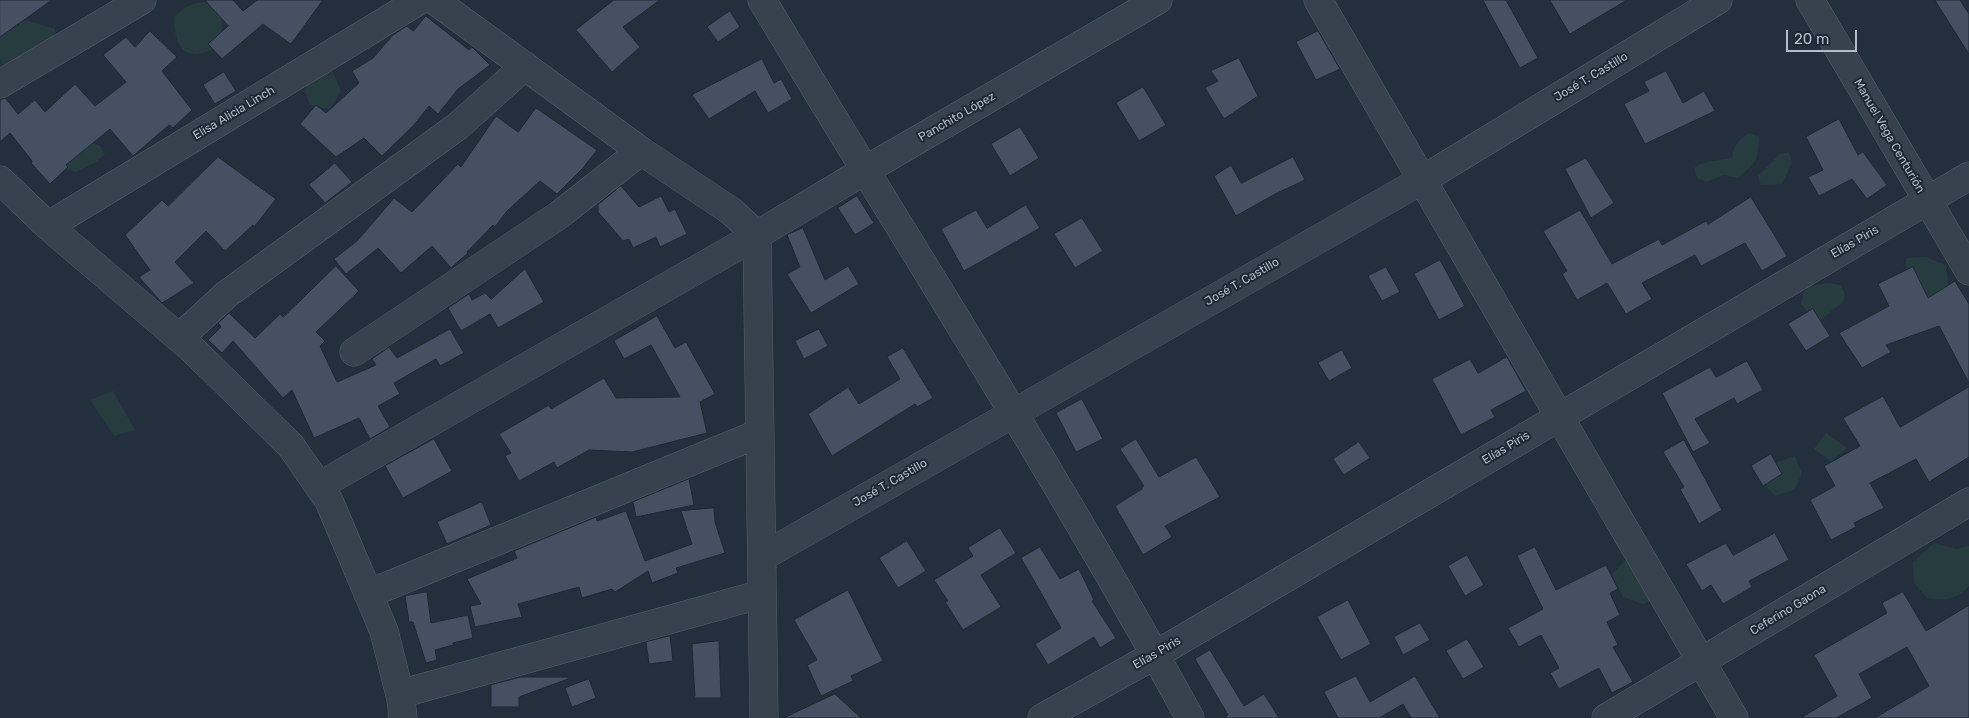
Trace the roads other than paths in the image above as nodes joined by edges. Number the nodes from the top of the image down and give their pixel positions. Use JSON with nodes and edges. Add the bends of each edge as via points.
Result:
{"nodes":[{"id":1,"x":142,"y":0,"type":"edge"},
{"id":2,"x":420,"y":0,"type":"edge"},
{"id":3,"x":434,"y":0,"type":"edge"},
{"id":4,"x":762,"y":0,"type":"edge"},
{"id":5,"x":1158,"y":0,"type":"edge"},
{"id":6,"x":1318,"y":0,"type":"edge"},
{"id":7,"x":1718,"y":0,"type":"edge"},
{"id":8,"x":1810,"y":0,"type":"edge"},
{"id":9,"x":525,"y":66,"type":"junction"},
{"id":10,"x":0,"y":84,"type":"edge"},
{"id":11,"x":641,"y":150,"type":"junction"},
{"id":12,"x":864,"y":171,"type":"junction"},
{"id":13,"x":1969,"y":176,"type":"edge"},
{"id":14,"x":0,"y":180,"type":"edge"},
{"id":15,"x":1422,"y":180,"type":"junction"},
{"id":16,"x":1927,"y":200,"type":"junction"},
{"id":17,"x":48,"y":226,"type":"junction"},
{"id":18,"x":757,"y":235,"type":"junction"},
{"id":19,"x":1969,"y":272,"type":"edge"},
{"id":20,"x":179,"y":338,"type":"junction"},
{"id":21,"x":354,"y":352,"type":"dead end"},
{"id":22,"x":1013,"y":413,"type":"junction"},
{"id":23,"x":1560,"y":416,"type":"junction"},
{"id":24,"x":760,"y":434,"type":"junction"},
{"id":25,"x":319,"y":486,"type":"junction"},
{"id":26,"x":1969,"y":502,"type":"edge"},
{"id":27,"x":762,"y":557,"type":"junction"},
{"id":28,"x":368,"y":594,"type":"junction"},
{"id":29,"x":762,"y":594,"type":"junction"},
{"id":30,"x":1156,"y":655,"type":"junction"},
{"id":31,"x":1702,"y":662,"type":"junction"},
{"id":32,"x":401,"y":706,"type":"edge"},
{"id":33,"x":764,"y":718,"type":"edge"},
{"id":34,"x":1042,"y":718,"type":"edge"},
{"id":35,"x":1190,"y":718,"type":"edge"},
{"id":36,"x":1606,"y":718,"type":"edge"},
{"id":37,"x":1734,"y":718,"type":"edge"}],
"edges":[{"from":1,"to":10,"type":"street"},
{"from":2,"to":17,"type":"street","name":"Elisa Alicia Linch"},
{"from":3,"to":9,"type":"street"},
{"from":4,"to":12,"type":"street"},
{"from":5,"to":12,"type":"street","name":"Panchito López"},
{"from":6,"to":15,"type":"street"},
{"from":7,"to":15,"type":"street","name":"José T. Castillo"},
{"from":8,"to":16,"type":"street","name":"Manuel Vega Centurión"},
{"from":9,"to":11,"type":"street"},
{"from":9,"to":20,"type":"street","via":[[458,126],[227,294]]},
{"from":11,"to":18,"type":"street","via":[[731,211]]},
{"from":11,"to":21,"type":"street","via":[[559,215]]},
{"from":12,"to":18,"type":"street","name":"Panchito López"},
{"from":12,"to":22,"type":"street"},
{"from":13,"to":16,"type":"street","name":"Elías Piris"},
{"from":14,"to":17,"type":"street"},
{"from":15,"to":22,"type":"street","name":"José T. Castillo"},
{"from":15,"to":23,"type":"street"},
{"from":16,"to":19,"type":"street","name":"Manuel Vega Centurión"},
{"from":16,"to":23,"type":"street","name":"Elías Piris"},
{"from":17,"to":20,"type":"street"},
{"from":18,"to":24,"type":"street"},
{"from":18,"to":25,"type":"street","name":"Panchito López"},
{"from":20,"to":25,"type":"street","via":[[291,446]]},
{"from":22,"to":27,"type":"street","name":"José T. Castillo"},
{"from":22,"to":30,"type":"street"},
{"from":23,"to":30,"type":"street","name":"Elías Piris"},
{"from":23,"to":31,"type":"street"},
{"from":24,"to":27,"type":"street"},
{"from":24,"to":28,"type":"street"},
{"from":25,"to":28,"type":"street","via":[[329,501]]},
{"from":26,"to":31,"type":"street","name":"Ceferino Gaona"},
{"from":27,"to":29,"type":"street"},
{"from":28,"to":32,"type":"street","via":[[384,631]]},
{"from":29,"to":32,"type":"street"},
{"from":29,"to":33,"type":"street"},
{"from":30,"to":34,"type":"street","name":"Elías Piris"},
{"from":30,"to":35,"type":"street"},
{"from":31,"to":36,"type":"street","name":"Ceferino Gaona"},
{"from":31,"to":37,"type":"street"}]}
